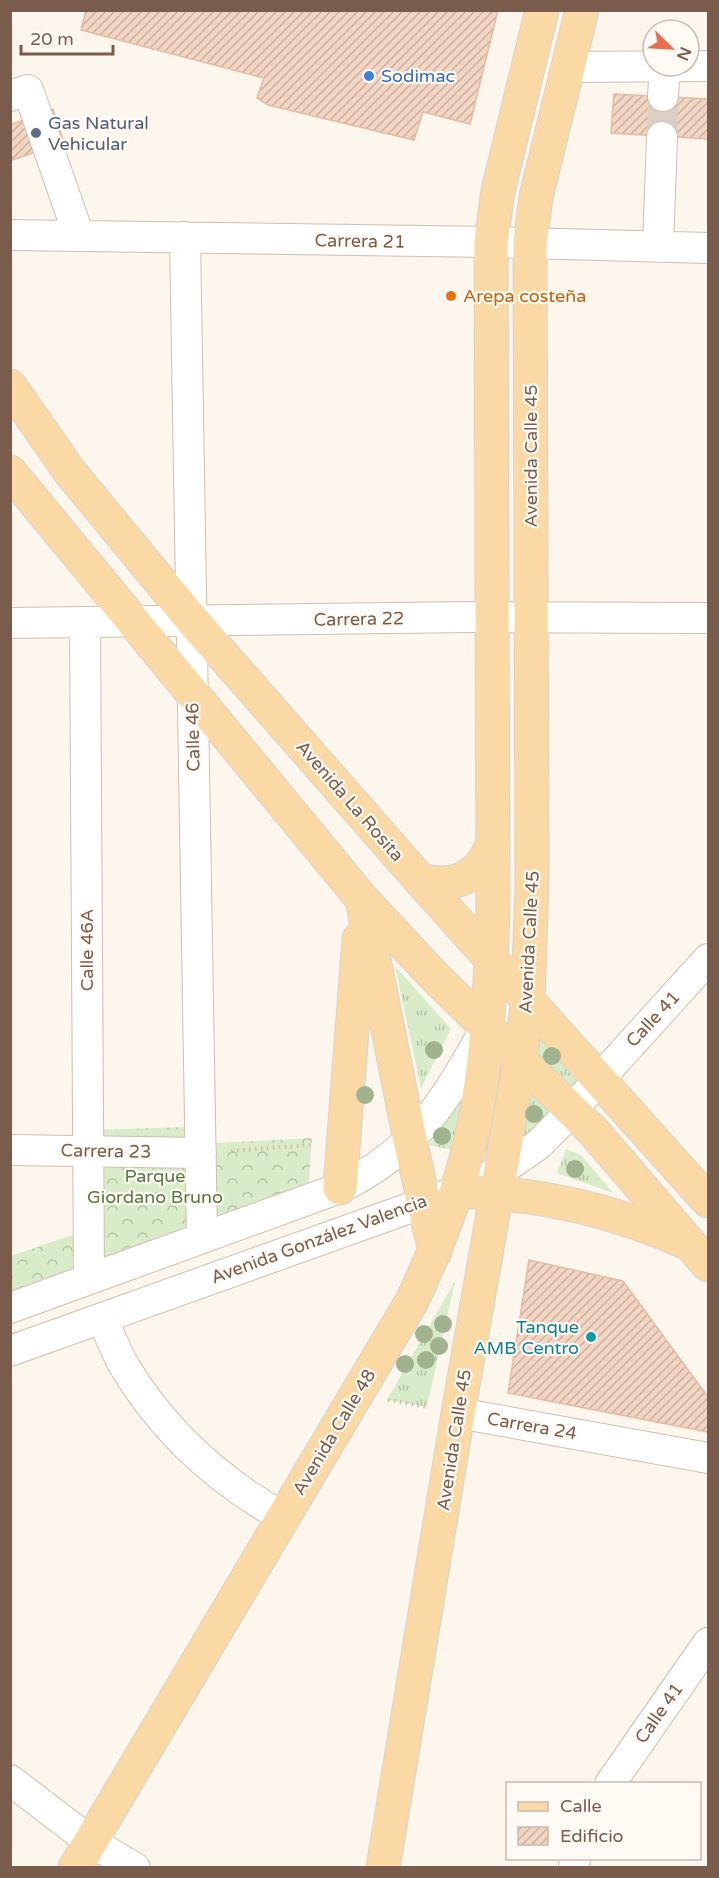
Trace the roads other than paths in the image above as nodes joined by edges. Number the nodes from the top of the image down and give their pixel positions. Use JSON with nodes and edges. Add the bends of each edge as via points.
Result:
{"nodes":[{"id":1,"x":542,"y":10,"type":"edge"},
{"id":2,"x":582,"y":10,"type":"edge"},
{"id":3,"x":641,"y":66,"type":"edge"},
{"id":4,"x":568,"y":67,"type":"junction"},
{"id":5,"x":664,"y":78,"type":"edge"},
{"id":6,"x":10,"y":96,"type":"edge"},
{"id":7,"x":663,"y":96,"type":"tunnel mouth"},
{"id":8,"x":662,"y":137,"type":"tunnel mouth"},
{"id":9,"x":10,"y":235,"type":"edge"},
{"id":10,"x":79,"y":236,"type":"junction"},
{"id":11,"x":185,"y":237,"type":"junction"},
{"id":12,"x":491,"y":242,"type":"junction"},
{"id":13,"x":530,"y":244,"type":"junction"},
{"id":14,"x":658,"y":247,"type":"junction"},
{"id":15,"x":708,"y":248,"type":"edge"},
{"id":16,"x":10,"y":386,"type":"edge"},
{"id":17,"x":10,"y":472,"type":"edge"},
{"id":18,"x":493,"y":617,"type":"junction"},
{"id":19,"x":531,"y":617,"type":"junction"},
{"id":20,"x":708,"y":618,"type":"edge"},
{"id":21,"x":192,"y":620,"type":"junction"},
{"id":22,"x":132,"y":621,"type":"junction"},
{"id":23,"x":85,"y":622,"type":"junction"},
{"id":24,"x":10,"y":623,"type":"edge"},
{"id":25,"x":193,"y":695,"type":"junction"},
{"id":26,"x":493,"y":842,"type":"junction"},
{"id":27,"x":420,"y":880,"type":"junction"},
{"id":28,"x":362,"y":899,"type":"junction"},
{"id":29,"x":708,"y":959,"type":"edge"},
{"id":30,"x":491,"y":960,"type":"junction"},
{"id":31,"x":528,"y":1000,"type":"junction"},
{"id":32,"x":486,"y":1028,"type":"junction"},
{"id":33,"x":520,"y":1060,"type":"junction"},
{"id":34,"x":598,"y":1079,"type":"junction"},
{"id":35,"x":570,"y":1110,"type":"junction"},
{"id":36,"x":410,"y":1140,"type":"junction"},
{"id":37,"x":10,"y":1150,"type":"edge"},
{"id":38,"x":88,"y":1151,"type":"junction"},
{"id":39,"x":201,"y":1153,"type":"junction"},
{"id":40,"x":498,"y":1183,"type":"junction"},
{"id":41,"x":340,"y":1188,"type":"junction"},
{"id":42,"x":457,"y":1191,"type":"junction"},
{"id":43,"x":708,"y":1198,"type":"edge"},
{"id":44,"x":423,"y":1202,"type":"junction"},
{"id":45,"x":202,"y":1237,"type":"junction"},
{"id":46,"x":435,"y":1252,"type":"junction"},
{"id":47,"x":700,"y":1255,"type":"edge"},
{"id":48,"x":89,"y":1279,"type":"junction"},
{"id":49,"x":10,"y":1308,"type":"edge"},
{"id":50,"x":102,"y":1318,"type":"junction"},
{"id":51,"x":10,"y":1351,"type":"edge"},
{"id":52,"x":458,"y":1413,"type":"junction"},
{"id":53,"x":708,"y":1458,"type":"edge"},
{"id":54,"x":283,"y":1517,"type":"junction"},
{"id":55,"x":708,"y":1643,"type":"edge"},
{"id":56,"x":10,"y":1780,"type":"edge"},
{"id":57,"x":611,"y":1782,"type":"edge"},
{"id":58,"x":83,"y":1855,"type":"edge"},
{"id":59,"x":135,"y":1868,"type":"edge"},
{"id":60,"x":383,"y":1868,"type":"edge"}],
"edges":[{"from":1,"to":12,"type":"main road","name":"Avenida Calle 45","via":[[498,191]]},
{"from":2,"to":4,"type":"main road","name":"Avenida Calle 45"},
{"from":3,"to":4,"type":"street"},
{"from":4,"to":13,"type":"main road","name":"Avenida Calle 45","via":[[536,197]]},
{"from":5,"to":7,"type":"street"},
{"from":6,"to":10,"type":"street","via":[[28,90]]},
{"from":8,"to":14,"type":"street"},
{"from":9,"to":10,"type":"street","name":"Carrera 21"},
{"from":10,"to":11,"type":"street","name":"Carrera 21"},
{"from":11,"to":12,"type":"street","name":"Carrera 21"},
{"from":11,"to":21,"type":"street","name":"Calle 46"},
{"from":12,"to":13,"type":"street","name":"Carrera 21"},
{"from":12,"to":18,"type":"main road","name":"Avenida Calle 45"},
{"from":13,"to":14,"type":"street","name":"Carrera 21"},
{"from":13,"to":19,"type":"main road","name":"Avenida Calle 45"},
{"from":14,"to":15,"type":"street","name":"Carrera 21"},
{"from":16,"to":21,"type":"main road","name":"Avenida La Rosita","via":[[70,472]]},
{"from":17,"to":22,"type":"main road"},
{"from":18,"to":19,"type":"street","name":"Carrera 22"},
{"from":18,"to":21,"type":"street","name":"Carrera 22"},
{"from":18,"to":26,"type":"main road","name":"Avenida Calle 45"},
{"from":19,"to":20,"type":"street","name":"Carrera 22"},
{"from":19,"to":31,"type":"main road","name":"Avenida Calle 45","via":[[532,882]]},
{"from":21,"to":22,"type":"street","name":"Carrera 22"},
{"from":21,"to":25,"type":"street","name":"Calle 46"},
{"from":21,"to":27,"type":"main road","name":"Avenida La Rosita"},
{"from":22,"to":23,"type":"street","name":"Carrera 22"},
{"from":22,"to":25,"type":"main road"},
{"from":23,"to":24,"type":"street","name":"Carrera 22"},
{"from":23,"to":38,"type":"street","name":"Calle 46A"},
{"from":25,"to":28,"type":"main road"},
{"from":25,"to":39,"type":"street","name":"Calle 46"},
{"from":26,"to":27,"type":"main road","via":[[483,862],[465,878],[443,884]]},
{"from":26,"to":30,"type":"main road","name":"Avenida Calle 45"},
{"from":27,"to":30,"type":"main road","name":"Avenida La Rosita"},
{"from":28,"to":32,"type":"main road"},
{"from":28,"to":36,"type":"main road"},
{"from":28,"to":41,"type":"main road"},
{"from":29,"to":34,"type":"street","name":"Calle 41"},
{"from":30,"to":31,"type":"main road","name":"Avenida La Rosita"},
{"from":30,"to":32,"type":"main road","name":"Avenida Calle 48"},
{"from":31,"to":33,"type":"main road","name":"Avenida Calle 45"},
{"from":31,"to":34,"type":"main road","name":"Avenida La Rosita"},
{"from":32,"to":33,"type":"main road"},
{"from":32,"to":36,"type":"street","via":[[452,1088]]},
{"from":32,"to":42,"type":"main road","name":"Avenida Calle 48","via":[[477,1110]]},
{"from":33,"to":35,"type":"main road"},
{"from":33,"to":40,"type":"main road","name":"Avenida Calle 45"},
{"from":34,"to":35,"type":"street"},
{"from":34,"to":43,"type":"main road","name":"Avenida La Rosita"},
{"from":35,"to":40,"type":"street"},
{"from":35,"to":47,"type":"main road","via":[[612,1152]]},
{"from":36,"to":41,"type":"street","via":[[394,1156]]},
{"from":36,"to":44,"type":"main road"},
{"from":37,"to":38,"type":"street","name":"Carrera 23"},
{"from":38,"to":39,"type":"street","name":"Carrera 23"},
{"from":38,"to":48,"type":"street","name":"Calle 46A"},
{"from":39,"to":45,"type":"street","name":"Calle 46"},
{"from":40,"to":42,"type":"main road"},
{"from":40,"to":47,"type":"main road","via":[[652,1228]]},
{"from":40,"to":52,"type":"main road","name":"Avenida Calle 45"},
{"from":41,"to":45,"type":"street"},
{"from":42,"to":44,"type":"street","name":"Avenida González Valencia"},
{"from":42,"to":46,"type":"main road","name":"Avenida Calle 48"},
{"from":44,"to":46,"type":"main road"},
{"from":44,"to":50,"type":"street","name":"Avenida González Valencia"},
{"from":45,"to":48,"type":"street"},
{"from":46,"to":54,"type":"main road","name":"Avenida Calle 48","via":[[411,1301]]},
{"from":48,"to":49,"type":"street"},
{"from":50,"to":51,"type":"street","name":"Avenida González Valencia"},
{"from":50,"to":54,"type":"street","via":[[144,1396],[181,1441],[218,1474]]},
{"from":52,"to":53,"type":"street","name":"Carrera 24"},
{"from":52,"to":60,"type":"main road","name":"Avenida Calle 45"},
{"from":54,"to":58,"type":"main road","name":"Avenida Calle 48"},
{"from":55,"to":57,"type":"street","name":"Calle 41"},
{"from":56,"to":58,"type":"street"},
{"from":58,"to":59,"type":"street"}]}
